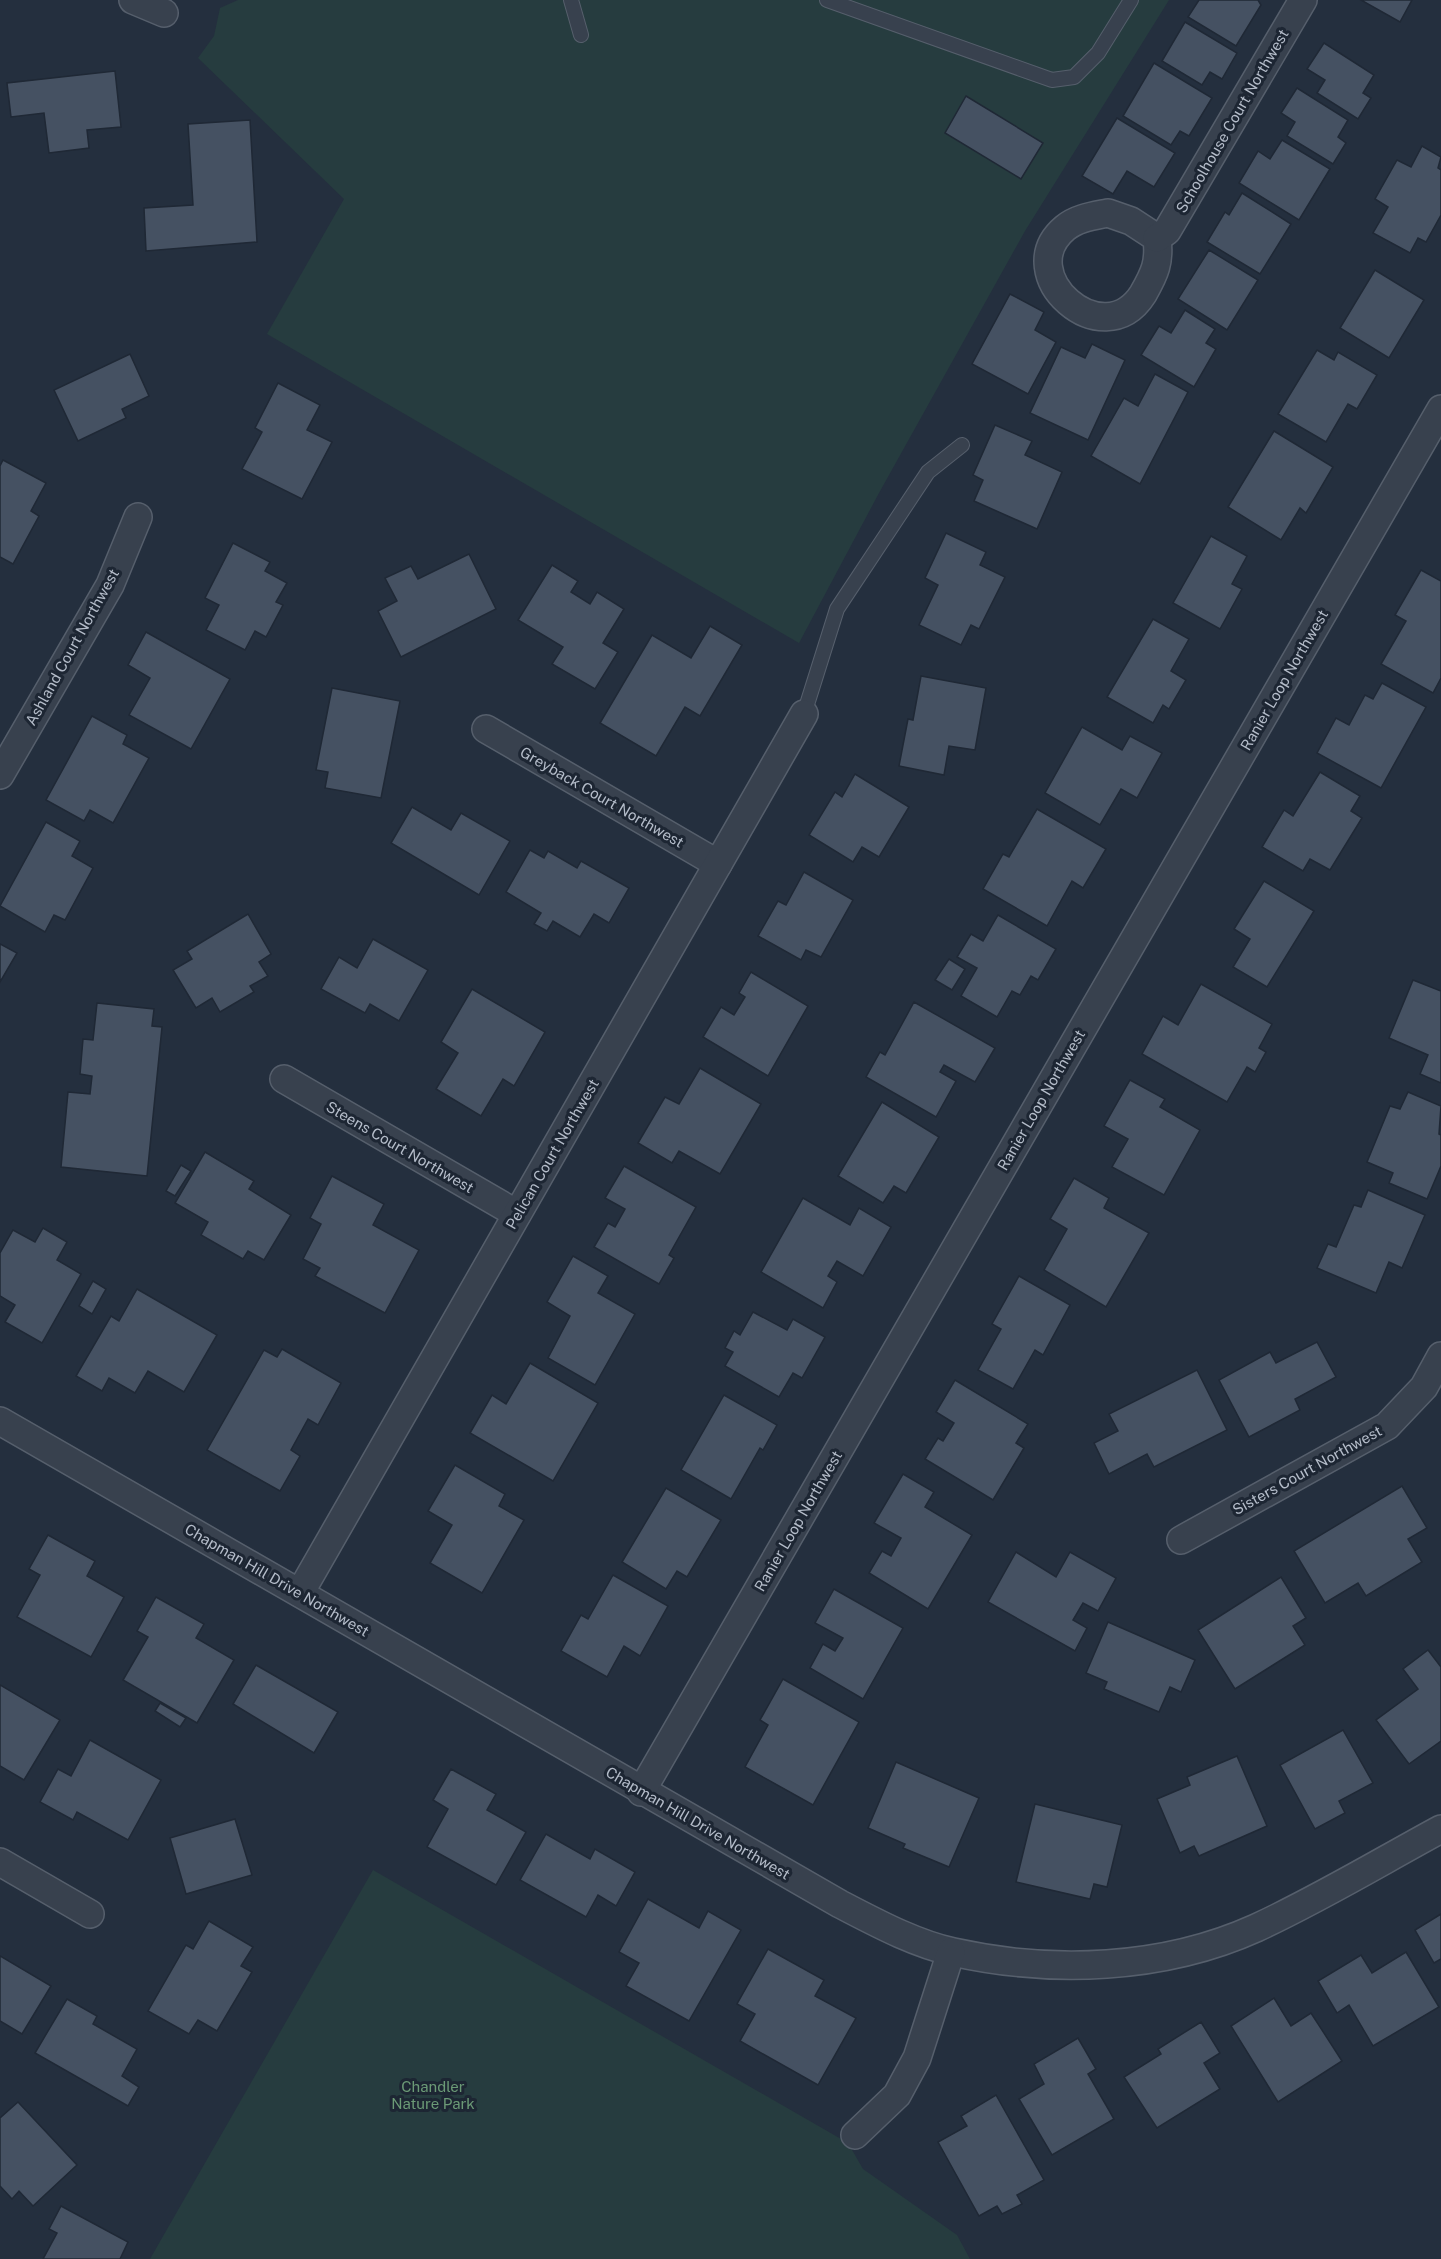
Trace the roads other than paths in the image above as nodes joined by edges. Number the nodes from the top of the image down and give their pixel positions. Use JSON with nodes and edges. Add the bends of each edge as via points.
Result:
{"nodes":[{"id":1,"x":134,"y":0,"type":"edge"},
{"id":2,"x":571,"y":0,"type":"edge"},
{"id":3,"x":827,"y":0,"type":"edge"},
{"id":4,"x":1131,"y":0,"type":"edge"},
{"id":5,"x":1303,"y":0,"type":"edge"},
{"id":6,"x":164,"y":13,"type":"dead end"},
{"id":7,"x":581,"y":35,"type":"dead end"},
{"id":8,"x":1157,"y":238,"type":"dead end"},
{"id":9,"x":1441,"y":409,"type":"edge"},
{"id":10,"x":962,"y":444,"type":"dead end"},
{"id":11,"x":138,"y":517,"type":"dead end"},
{"id":12,"x":804,"y":714,"type":"joint"},
{"id":13,"x":486,"y":729,"type":"dead end"},
{"id":14,"x":0,"y":775,"type":"edge"},
{"id":15,"x":718,"y":864,"type":"junction"},
{"id":16,"x":284,"y":1079,"type":"dead end"},
{"id":17,"x":517,"y":1214,"type":"junction"},
{"id":18,"x":1441,"y":1356,"type":"edge"},
{"id":19,"x":0,"y":1421,"type":"edge"},
{"id":20,"x":1181,"y":1540,"type":"dead end"},
{"id":21,"x":300,"y":1593,"type":"junction"},
{"id":22,"x":641,"y":1792,"type":"junction"},
{"id":23,"x":1441,"y":1829,"type":"edge"},
{"id":24,"x":0,"y":1862,"type":"edge"},
{"id":25,"x":90,"y":1914,"type":"dead end"},
{"id":26,"x":951,"y":1952,"type":"junction"},
{"id":27,"x":855,"y":2135,"type":"dead end"}],
"edges":[{"from":1,"to":6,"type":"street"},
{"from":2,"to":7,"type":"lane"},
{"from":3,"to":4,"type":"lane","via":[[1052,80],[1074,77],[1098,53]]},
{"from":5,"to":8,"type":"street","name":"Schoolhouse Court Northwest","via":[[1167,231]]},
{"from":9,"to":22,"type":"street","name":"Ranier Loop Northwest"},
{"from":10,"to":12,"type":"lane","via":[[928,472],[837,609]]},
{"from":11,"to":14,"type":"street","name":"Ashland Court Northwest","via":[[110,585]]},
{"from":12,"to":15,"type":"street","name":"Pelican Court Northwest"},
{"from":13,"to":15,"type":"street","name":"Greyback Court Northwest"},
{"from":15,"to":17,"type":"street","name":"Pelican Court Northwest"},
{"from":16,"to":17,"type":"street","name":"Steens Court Northwest"},
{"from":17,"to":21,"type":"street","name":"Pelican Court Northwest"},
{"from":18,"to":20,"type":"street","name":"Sisters Court Northwest","via":[[1424,1387],[1388,1426]]},
{"from":19,"to":21,"type":"street","name":"Chapman Hill Drive Northwest"},
{"from":21,"to":22,"type":"street","name":"Chapman Hill Drive Northwest"},
{"from":22,"to":26,"type":"street","name":"Chapman Hill Drive Northwest","via":[[840,1904],[892,1930]]},
{"from":23,"to":26,"type":"street","name":"Chapman Hill Drive Northwest","via":[[1256,1928],[1197,1948],[1138,1961],[1060,1966]]},
{"from":24,"to":25,"type":"street"},
{"from":26,"to":27,"type":"street","via":[[912,2067],[897,2095]]}]}
